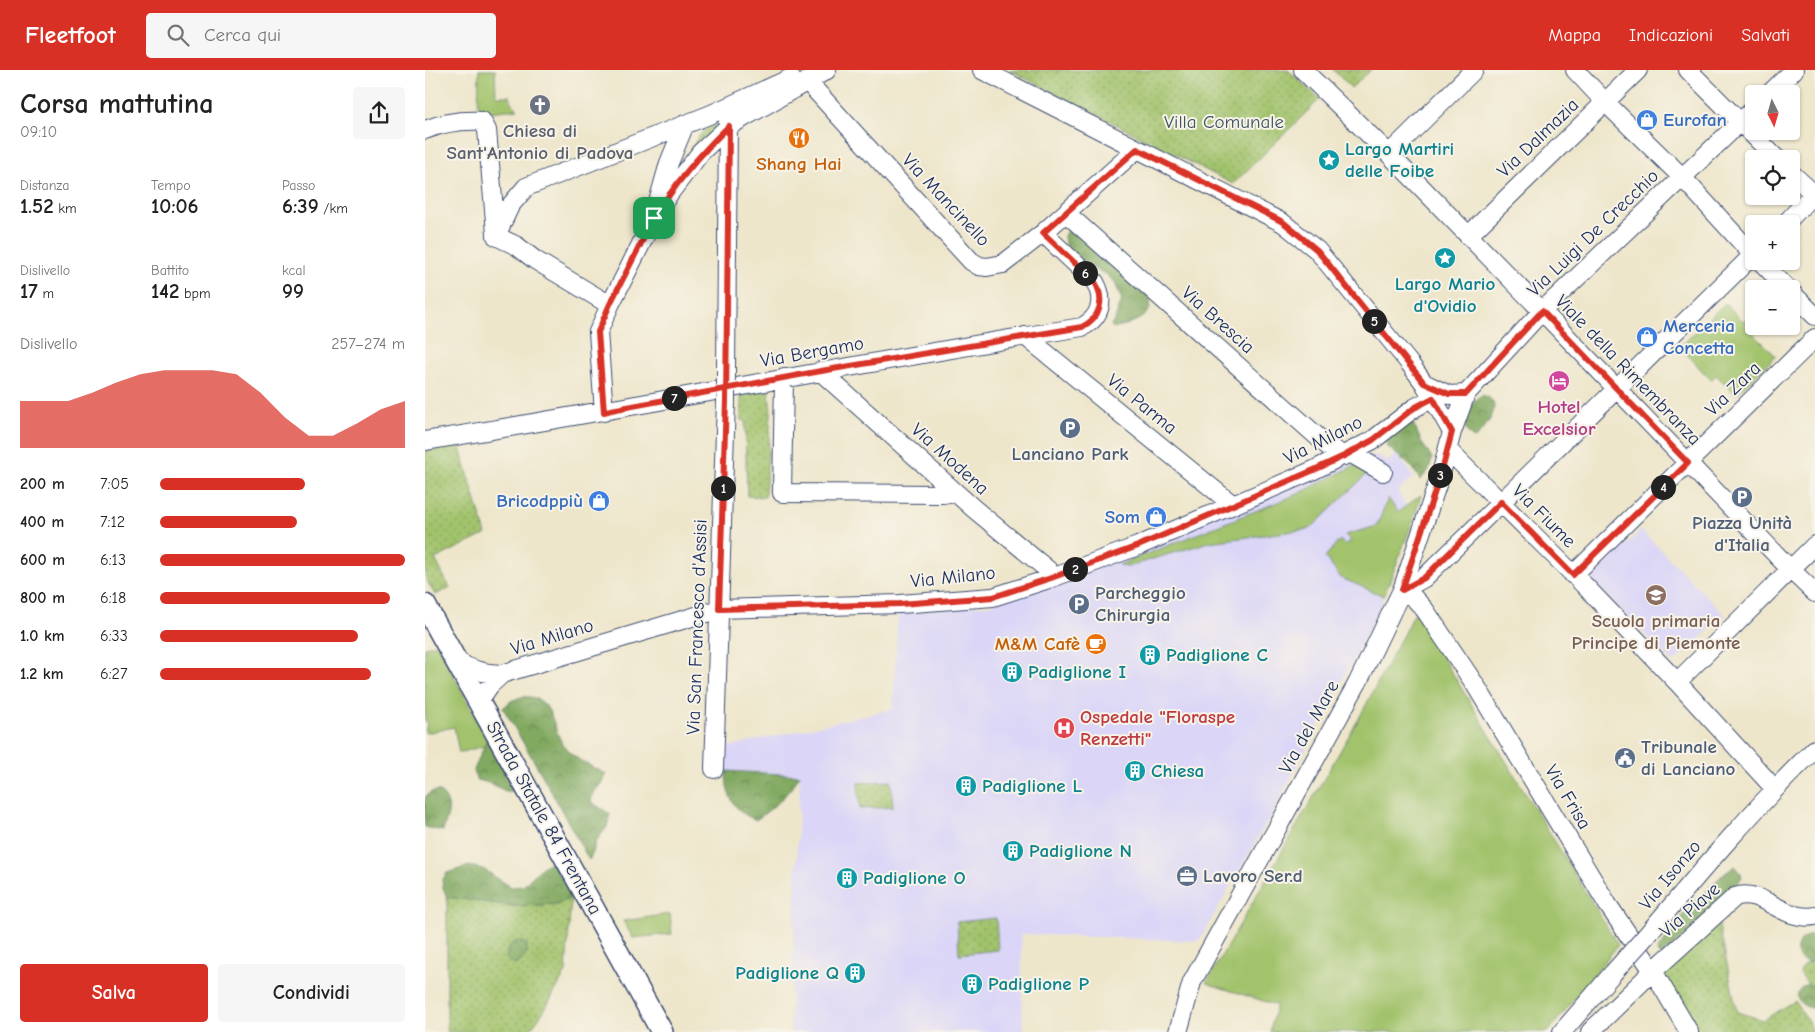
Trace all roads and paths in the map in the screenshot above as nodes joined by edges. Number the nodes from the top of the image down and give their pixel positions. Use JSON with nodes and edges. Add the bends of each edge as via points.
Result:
{"nodes":[{"id":1,"x":827,"y":70,"type":"edge"},
{"id":2,"x":982,"y":70,"type":"edge"},
{"id":3,"x":1303,"y":70,"type":"edge"},
{"id":4,"x":1474,"y":70,"type":"edge"},
{"id":5,"x":1575,"y":70,"type":"edge"},
{"id":6,"x":1637,"y":70,"type":"edge"},
{"id":7,"x":1688,"y":70,"type":"edge"},
{"id":8,"x":1794,"y":70,"type":"edge"},
{"id":9,"x":807,"y":75,"type":"edge"},
{"id":10,"x":1778,"y":85,"type":"edge"},
{"id":11,"x":1605,"y":102,"type":"junction"},
{"id":12,"x":725,"y":108,"type":"junction"},
{"id":13,"x":1745,"y":116,"type":"edge"},
{"id":14,"x":1739,"y":122,"type":"junction"},
{"id":15,"x":685,"y":124,"type":"junction"},
{"id":16,"x":729,"y":126,"type":"junction"},
{"id":17,"x":425,"y":130,"type":"edge"},
{"id":18,"x":1137,"y":149,"type":"junction"},
{"id":19,"x":1768,"y":150,"type":"edge"},
{"id":20,"x":1389,"y":154,"type":"junction"},
{"id":21,"x":1682,"y":177,"type":"junction"},
{"id":22,"x":1800,"y":180,"type":"edge"},
{"id":23,"x":1813,"y":191,"type":"edge"},
{"id":24,"x":1066,"y":213,"type":"junction"},
{"id":25,"x":1793,"y":215,"type":"edge"},
{"id":26,"x":654,"y":218,"type":"junction"},
{"id":27,"x":1043,"y":233,"type":"junction"},
{"id":28,"x":496,"y":236,"type":"junction"},
{"id":29,"x":1468,"y":236,"type":"junction"},
{"id":30,"x":1745,"y":245,"type":"edge"},
{"id":31,"x":1745,"y":264,"type":"edge"},
{"id":32,"x":1768,"y":270,"type":"edge"},
{"id":33,"x":1779,"y":280,"type":"edge"},
{"id":34,"x":1800,"y":301,"type":"edge"},
{"id":35,"x":610,"y":304,"type":"junction"},
{"id":36,"x":1542,"y":311,"type":"junction"},
{"id":37,"x":1815,"y":316,"type":"edge"},
{"id":38,"x":1025,"y":336,"type":"junction"},
{"id":39,"x":1815,"y":338,"type":"edge"},
{"id":40,"x":821,"y":371,"type":"junction"},
{"id":41,"x":784,"y":378,"type":"junction"},
{"id":42,"x":1616,"y":388,"type":"junction"},
{"id":43,"x":1429,"y":391,"type":"junction"},
{"id":44,"x":1466,"y":394,"type":"junction"},
{"id":45,"x":604,"y":412,"type":"junction"},
{"id":46,"x":1452,"y":432,"type":"junction"},
{"id":47,"x":425,"y":441,"type":"edge"},
{"id":48,"x":1448,"y":450,"type":"junction"},
{"id":49,"x":1347,"y":455,"type":"junction"},
{"id":50,"x":1688,"y":463,"type":"junction"},
{"id":51,"x":1383,"y":472,"type":"dead end"},
{"id":52,"x":955,"y":492,"type":"junction"},
{"id":53,"x":1501,"y":502,"type":"junction"},
{"id":54,"x":1233,"y":505,"type":"junction"},
{"id":55,"x":1815,"y":545,"type":"edge"},
{"id":56,"x":1790,"y":569,"type":"junction"},
{"id":57,"x":1573,"y":575,"type":"junction"},
{"id":58,"x":1051,"y":578,"type":"junction"},
{"id":59,"x":1402,"y":590,"type":"junction"},
{"id":60,"x":1815,"y":593,"type":"edge"},
{"id":61,"x":425,"y":605,"type":"edge"},
{"id":62,"x":719,"y":609,"type":"junction"},
{"id":63,"x":457,"y":661,"type":"junction"},
{"id":64,"x":502,"y":674,"type":"junction"},
{"id":65,"x":1677,"y":682,"type":"junction"},
{"id":66,"x":479,"y":700,"type":"junction"},
{"id":67,"x":1815,"y":749,"type":"edge"},
{"id":68,"x":713,"y":769,"type":"dead end"},
{"id":69,"x":1774,"y":788,"type":"junction"},
{"id":70,"x":1815,"y":916,"type":"edge"},
{"id":71,"x":1653,"y":971,"type":"junction"},
{"id":72,"x":662,"y":1032,"type":"edge"},
{"id":73,"x":1178,"y":1032,"type":"edge"},
{"id":74,"x":1562,"y":1032,"type":"edge"},
{"id":75,"x":1590,"y":1032,"type":"edge"},
{"id":76,"x":1689,"y":1032,"type":"edge"}],
"edges":[{"from":1,"to":9,"type":"street"},
{"from":2,"to":18,"type":"street"},
{"from":3,"to":20,"type":"street","name":"Viale della Rimembranza"},
{"from":4,"to":20,"type":"street"},
{"from":5,"to":11,"type":"street"},
{"from":6,"to":11,"type":"street","name":"Via Dalmazia"},
{"from":7,"to":14,"type":"street"},
{"from":8,"to":10,"type":"street"},
{"from":9,"to":12,"type":"street"},
{"from":9,"to":16,"type":"street"},
{"from":9,"to":27,"type":"street","name":"Via Mancinello","via":[[971,261],[987,267],[1003,264]]},
{"from":11,"to":21,"type":"street"},
{"from":11,"to":29,"type":"street","name":"Via Dalmazia"},
{"from":12,"to":15,"type":"street"},
{"from":12,"to":16,"type":"street","name":"Via San Francesco d'Assisi"},
{"from":13,"to":14,"type":"street","name":"Via Luigi De Crecchio"},
{"from":14,"to":19,"type":"street"},
{"from":14,"to":21,"type":"street","name":"Via Luigi De Crecchio"},
{"from":15,"to":26,"type":"street","via":[[669,162]]},
{"from":15,"to":28,"type":"street","via":[[526,187],[509,206]]},
{"from":16,"to":26,"type":"street","via":[[701,152]]},
{"from":16,"to":62,"type":"street","name":"Via San Francesco d'Assisi","bridge":true,"via":[[726,401]]},
{"from":17,"to":28,"type":"street","via":[[465,120],[482,121],[487,130]]},
{"from":18,"to":24,"type":"street","name":"Via Mancinello"},
{"from":18,"to":43,"type":"street","via":[[1283,222],[1323,258]]},
{"from":20,"to":29,"type":"street","name":"Viale della Rimembranza"},
{"from":21,"to":30,"type":"street"},
{"from":21,"to":36,"type":"street","name":"Via Luigi De Crecchio"},
{"from":22,"to":23,"type":"street"},
{"from":23,"to":25,"type":"street"},
{"from":24,"to":27,"type":"street","name":"Via Mancinello"},
{"from":24,"to":49,"type":"street","name":"Via Brescia","via":[[1327,446]]},
{"from":26,"to":35,"type":"street"},
{"from":27,"to":38,"type":"street","name":"Via Bergamo","via":[[1095,282],[1100,290],[1100,308],[1097,316],[1082,327]]},
{"from":28,"to":35,"type":"street"},
{"from":29,"to":36,"type":"street","name":"Viale della Rimembranza"},
{"from":31,"to":42,"type":"street"},
{"from":32,"to":33,"type":"street"},
{"from":34,"to":37,"type":"street"},
{"from":35,"to":45,"type":"street","via":[[598,332]]},
{"from":36,"to":42,"type":"street","name":"Viale della Rimembranza"},
{"from":36,"to":44,"type":"street","name":"Via Luigi De Crecchio"},
{"from":38,"to":40,"type":"street","name":"Via Bergamo"},
{"from":38,"to":54,"type":"street","name":"Via Parma"},
{"from":39,"to":50,"type":"street","name":"Via Zara"},
{"from":40,"to":41,"type":"street","name":"Via Bergamo"},
{"from":40,"to":52,"type":"street","name":"Via Modena"},
{"from":41,"to":45,"type":"street","name":"Via Bergamo"},
{"from":41,"to":52,"type":"street","via":[[782,493]]},
{"from":42,"to":50,"type":"street","name":"Viale della Rimembranza"},
{"from":42,"to":53,"type":"street"},
{"from":43,"to":44,"type":"street"},
{"from":43,"to":46,"type":"street"},
{"from":43,"to":49,"type":"street","name":"Via Milano","via":[[1414,408],[1373,440]]},
{"from":44,"to":46,"type":"street","name":"Via Luigi De Crecchio"},
{"from":45,"to":47,"type":"street","name":"Via Bergamo"},
{"from":46,"to":48,"type":"street","name":"Via del Mare"},
{"from":48,"to":53,"type":"street","name":"Via Fiume"},
{"from":48,"to":59,"type":"street","name":"Via del Mare"},
{"from":49,"to":51,"type":"street","name":"Via Brescia"},
{"from":49,"to":54,"type":"street","name":"Via Milano"},
{"from":50,"to":56,"type":"street","name":"Viale della Rimembranza"},
{"from":50,"to":57,"type":"street","name":"Via Zara"},
{"from":52,"to":58,"type":"street","name":"Via Modena","via":[[1049,570]]},
{"from":53,"to":57,"type":"street","name":"Via Fiume"},
{"from":53,"to":59,"type":"street","via":[[1424,578]]},
{"from":54,"to":58,"type":"street","name":"Via Milano","via":[[1138,546]]},
{"from":55,"to":56,"type":"street"},
{"from":56,"to":60,"type":"street","name":"Viale della Rimembranza"},
{"from":56,"to":65,"type":"street"},
{"from":57,"to":65,"type":"street","name":"Via Fiume"},
{"from":58,"to":62,"type":"street","name":"Via Milano","via":[[993,597],[900,604]]},
{"from":59,"to":71,"type":"street","name":"Via Frisa","via":[[1425,610],[1471,679],[1608,905]]},
{"from":59,"to":73,"type":"street","name":"Via del Mare","via":[[1358,682],[1191,982]]},
{"from":61,"to":63,"type":"main road","name":"Strada Statale 84 Frentana"},
{"from":62,"to":64,"type":"street","name":"Via Milano"},
{"from":62,"to":68,"type":"street","name":"Via San Francesco d'Assisi"},
{"from":63,"to":64,"type":"street","name":"Via Milano","via":[[479,672]]},
{"from":63,"to":66,"type":"main road","name":"Strada Statale 84 Frentana"},
{"from":64,"to":66,"type":"street","name":"Via Milano"},
{"from":65,"to":69,"type":"street","name":"Via Fiume"},
{"from":66,"to":72,"type":"main road","name":"Strada Statale 84 Frentana"},
{"from":67,"to":69,"type":"street","name":"Via Isonzo"},
{"from":69,"to":74,"type":"street","name":"Via Isonzo","bridge":true},
{"from":70,"to":71,"type":"street","name":"Via Piave","via":[[1796,917],[1756,896],[1742,895]]},
{"from":71,"to":75,"type":"street","name":"Via Piave"},
{"from":71,"to":76,"type":"street","name":"Via Frisa"}]}
